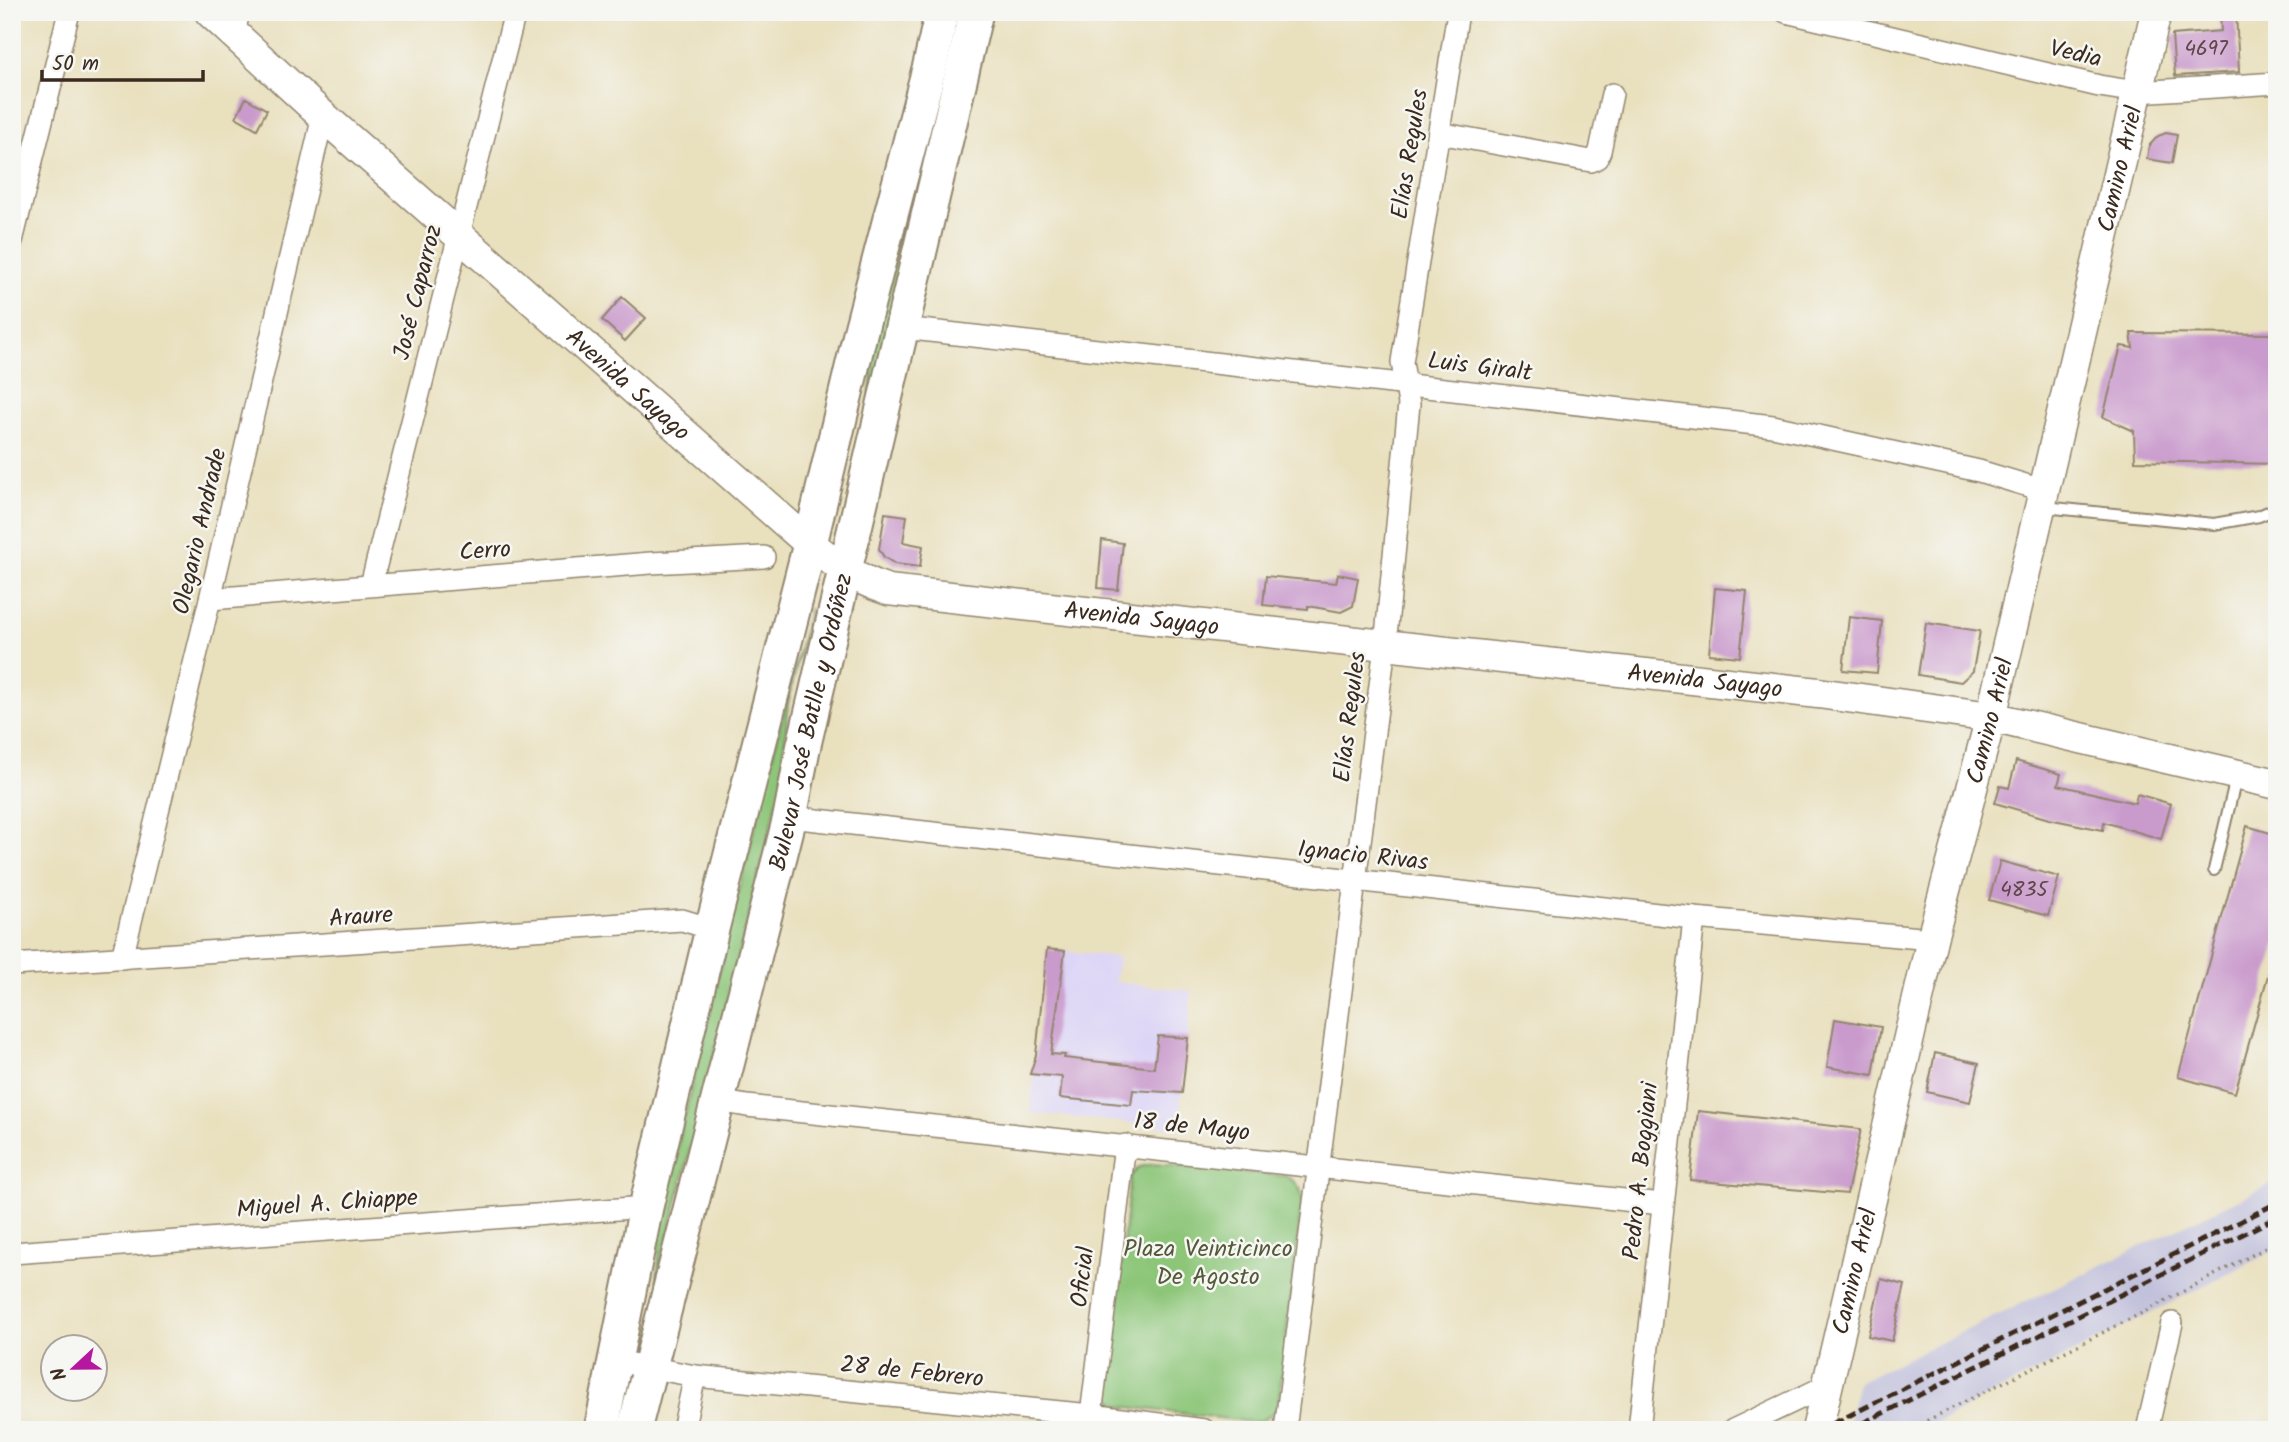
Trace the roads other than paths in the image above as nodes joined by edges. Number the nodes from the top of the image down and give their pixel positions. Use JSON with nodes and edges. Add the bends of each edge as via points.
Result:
{"nodes":[{"id":1,"x":69,"y":12,"type":"edge"},
{"id":2,"x":210,"y":12,"type":"edge"},
{"id":3,"x":515,"y":12,"type":"edge"},
{"id":4,"x":942,"y":12,"type":"edge"},
{"id":5,"x":976,"y":12,"type":"edge"},
{"id":6,"x":1458,"y":12,"type":"edge"},
{"id":7,"x":1786,"y":12,"type":"edge"},
{"id":8,"x":2156,"y":12,"type":"edge"},
{"id":9,"x":236,"y":23,"type":"edge"},
{"id":10,"x":2277,"y":83,"type":"edge"},
{"id":11,"x":2137,"y":92,"type":"junction"},
{"id":12,"x":1612,"y":94,"type":"dead end"},
{"id":13,"x":323,"y":116,"type":"junction"},
{"id":14,"x":1439,"y":133,"type":"junction"},
{"id":15,"x":458,"y":233,"type":"junction"},
{"id":16,"x":12,"y":240,"type":"edge"},
{"id":17,"x":903,"y":328,"type":"junction"},
{"id":18,"x":1406,"y":383,"type":"junction"},
{"id":19,"x":2043,"y":499,"type":"junction"},
{"id":20,"x":2277,"y":508,"type":"edge"},
{"id":21,"x":810,"y":544,"type":"junction"},
{"id":22,"x":764,"y":557,"type":"dead end"},
{"id":23,"x":845,"y":571,"type":"junction"},
{"id":24,"x":371,"y":585,"type":"junction"},
{"id":25,"x":210,"y":599,"type":"junction"},
{"id":26,"x":1385,"y":646,"type":"junction"},
{"id":27,"x":1991,"y":717,"type":"junction"},
{"id":28,"x":2237,"y":775,"type":"junction"},
{"id":29,"x":2277,"y":784,"type":"edge"},
{"id":30,"x":790,"y":817,"type":"junction"},
{"id":31,"x":2214,"y":870,"type":"dead end"},
{"id":32,"x":1354,"y":881,"type":"junction"},
{"id":33,"x":1694,"y":918,"type":"junction"},
{"id":34,"x":712,"y":929,"type":"junction"},
{"id":35,"x":1932,"y":939,"type":"junction"},
{"id":36,"x":122,"y":958,"type":"junction"},
{"id":37,"x":12,"y":965,"type":"edge"},
{"id":38,"x":718,"y":1101,"type":"junction"},
{"id":39,"x":1125,"y":1145,"type":"junction"},
{"id":40,"x":1318,"y":1166,"type":"junction"},
{"id":41,"x":1662,"y":1204,"type":"junction"},
{"id":42,"x":646,"y":1207,"type":"junction"},
{"id":43,"x":12,"y":1253,"type":"edge"},
{"id":44,"x":2172,"y":1323,"type":"dead end"},
{"id":45,"x":616,"y":1361,"type":"junction"},
{"id":46,"x":649,"y":1368,"type":"junction"},
{"id":47,"x":695,"y":1376,"type":"junction"},
{"id":48,"x":1828,"y":1385,"type":"junction"},
{"id":49,"x":1091,"y":1416,"type":"junction"},
{"id":50,"x":601,"y":1430,"type":"edge"},
{"id":51,"x":634,"y":1430,"type":"edge"},
{"id":52,"x":682,"y":1430,"type":"edge"},
{"id":53,"x":1204,"y":1430,"type":"edge"},
{"id":54,"x":1284,"y":1430,"type":"edge"},
{"id":55,"x":1639,"y":1430,"type":"edge"},
{"id":56,"x":1733,"y":1430,"type":"edge"},
{"id":57,"x":1816,"y":1430,"type":"edge"},
{"id":58,"x":2147,"y":1430,"type":"edge"}],
"edges":[{"from":1,"to":16,"type":"street"},
{"from":2,"to":9,"type":"street","name":"Avenida Sayago"},
{"from":3,"to":15,"type":"street","name":"José Caparroz"},
{"from":4,"to":21,"type":"main road","name":"Bulevar José Batlle y Ordóñez"},
{"from":5,"to":17,"type":"main road","name":"Bulevar José Batlle y Ordóñez"},
{"from":6,"to":14,"type":"street","name":"Elías Regules"},
{"from":7,"to":11,"type":"street","name":"Vedia"},
{"from":8,"to":11,"type":"street","name":"Camino Ariel"},
{"from":9,"to":13,"type":"street","name":"Avenida Sayago"},
{"from":10,"to":11,"type":"street","name":"Vedia"},
{"from":11,"to":19,"type":"street","name":"Camino Ariel"},
{"from":12,"to":14,"type":"street","via":[[1600,151],[1591,161]]},
{"from":13,"to":15,"type":"street","name":"Avenida Sayago"},
{"from":13,"to":25,"type":"street","name":"Olegario Andrade"},
{"from":14,"to":18,"type":"street","name":"Elías Regules","via":[[1402,362]]},
{"from":15,"to":21,"type":"street","name":"Avenida Sayago"},
{"from":15,"to":24,"type":"street","name":"José Caparroz"},
{"from":17,"to":18,"type":"street","name":"Luis Giralt"},
{"from":17,"to":23,"type":"main road","name":"Bulevar José Batlle y Ordóñez"},
{"from":18,"to":19,"type":"street","name":"Luis Giralt","via":[[1773,426],[1979,471]]},
{"from":18,"to":26,"type":"street","name":"Elías Regules","via":[[1409,404]]},
{"from":19,"to":20,"type":"lane","via":[[2214,524]]},
{"from":19,"to":27,"type":"street","name":"Camino Ariel"},
{"from":21,"to":23,"type":"street","name":"Avenida Sayago"},
{"from":21,"to":34,"type":"main road","name":"Bulevar José Batlle y Ordóñez"},
{"from":22,"to":24,"type":"street","name":"Cerro"},
{"from":23,"to":26,"type":"street","name":"Avenida Sayago","via":[[888,590]]},
{"from":23,"to":30,"type":"main road","name":"Bulevar José Batlle y Ordóñez"},
{"from":24,"to":25,"type":"street","name":"Cerro"},
{"from":25,"to":36,"type":"street","name":"Olegario Andrade"},
{"from":26,"to":27,"type":"street","name":"Avenida Sayago","via":[[1818,693]]},
{"from":26,"to":32,"type":"street","name":"Elías Regules"},
{"from":27,"to":28,"type":"street","name":"Avenida Sayago"},
{"from":27,"to":35,"type":"street","name":"Camino Ariel"},
{"from":28,"to":29,"type":"street","name":"Avenida Sayago"},
{"from":28,"to":31,"type":"lane"},
{"from":30,"to":32,"type":"street","name":"Ignacio Rivas"},
{"from":30,"to":38,"type":"main road","name":"Bulevar José Batlle y Ordóñez"},
{"from":32,"to":33,"type":"street","name":"Ignacio Rivas"},
{"from":32,"to":40,"type":"street","name":"Elías Regules"},
{"from":33,"to":35,"type":"street","name":"Ignacio Rivas"},
{"from":33,"to":41,"type":"street","name":"Pedro A. Boggiani"},
{"from":34,"to":36,"type":"street","name":"Araure","via":[[682,920]]},
{"from":34,"to":42,"type":"main road","name":"Bulevar José Batlle y Ordóñez"},
{"from":35,"to":48,"type":"street","name":"Camino Ariel"},
{"from":36,"to":37,"type":"street","name":"Araure"},
{"from":38,"to":39,"type":"street","name":"18 de Mayo"},
{"from":38,"to":46,"type":"main road","name":"Bulevar José Batlle y Ordóñez"},
{"from":39,"to":40,"type":"street","name":"18 de Mayo"},
{"from":39,"to":49,"type":"street","name":"Oficial"},
{"from":40,"to":41,"type":"street","name":"18 de Mayo"},
{"from":40,"to":54,"type":"street","name":"Elías Regules"},
{"from":41,"to":55,"type":"street","name":"Pedro A. Boggiani"},
{"from":42,"to":43,"type":"street","name":"Miguel A. Chiappe"},
{"from":42,"to":45,"type":"main road","name":"Bulevar José Batlle y Ordóñez"},
{"from":44,"to":58,"type":"street"},
{"from":45,"to":46,"type":"street","name":"28 de Febrero"},
{"from":45,"to":50,"type":"main road","name":"Bulevar José Batlle y Ordóñez"},
{"from":46,"to":47,"type":"street","name":"28 de Febrero"},
{"from":46,"to":51,"type":"main road","name":"Bulevar José Batlle y Ordóñez"},
{"from":47,"to":49,"type":"street","name":"28 de Febrero"},
{"from":47,"to":52,"type":"street"},
{"from":48,"to":56,"type":"street"},
{"from":48,"to":57,"type":"street","name":"Camino Ariel"},
{"from":49,"to":53,"type":"street","name":"28 de Febrero"}]}
